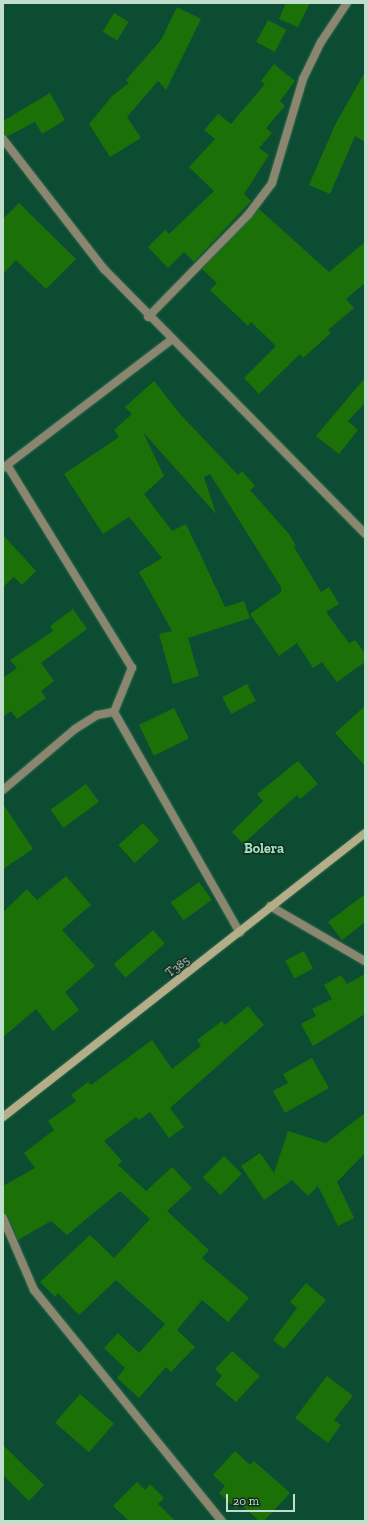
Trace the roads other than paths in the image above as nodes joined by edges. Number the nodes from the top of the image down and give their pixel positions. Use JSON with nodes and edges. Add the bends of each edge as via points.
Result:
{"nodes":[{"id":1,"x":347,"y":3,"type":"edge"},
{"id":2,"x":3,"y":139,"type":"edge"},
{"id":3,"x":148,"y":317,"type":"junction"},
{"id":4,"x":171,"y":340,"type":"junction"},
{"id":5,"x":5,"y":466,"type":"edge"},
{"id":6,"x":365,"y":534,"type":"edge"},
{"id":7,"x":114,"y":712,"type":"junction"},
{"id":8,"x":3,"y":790,"type":"edge"},
{"id":9,"x":365,"y":833,"type":"edge"},
{"id":10,"x":270,"y":906,"type":"junction"},
{"id":11,"x":240,"y":934,"type":"junction"},
{"id":12,"x":365,"y":961,"type":"edge"},
{"id":13,"x":3,"y":1117,"type":"edge"},
{"id":14,"x":3,"y":1218,"type":"edge"},
{"id":15,"x":222,"y":1521,"type":"edge"}],
"edges":[{"from":1,"to":3,"type":"street","via":[[321,42],[303,79],[272,183],[248,215]]},
{"from":2,"to":3,"type":"street","via":[[104,269]]},
{"from":3,"to":4,"type":"street"},
{"from":4,"to":5,"type":"street"},
{"from":4,"to":6,"type":"street"},
{"from":5,"to":7,"type":"street","via":[[132,668]]},
{"from":7,"to":8,"type":"street","via":[[97,715],[75,729]]},
{"from":7,"to":11,"type":"street"},
{"from":9,"to":10,"type":"street","name":"T385","number":"T385"},
{"from":10,"to":11,"type":"street","name":"T385","number":"T385"},
{"from":10,"to":12,"type":"street"},
{"from":11,"to":13,"type":"street","name":"T385","number":"T385"},
{"from":14,"to":15,"type":"street","via":[[34,1290]]}]}
